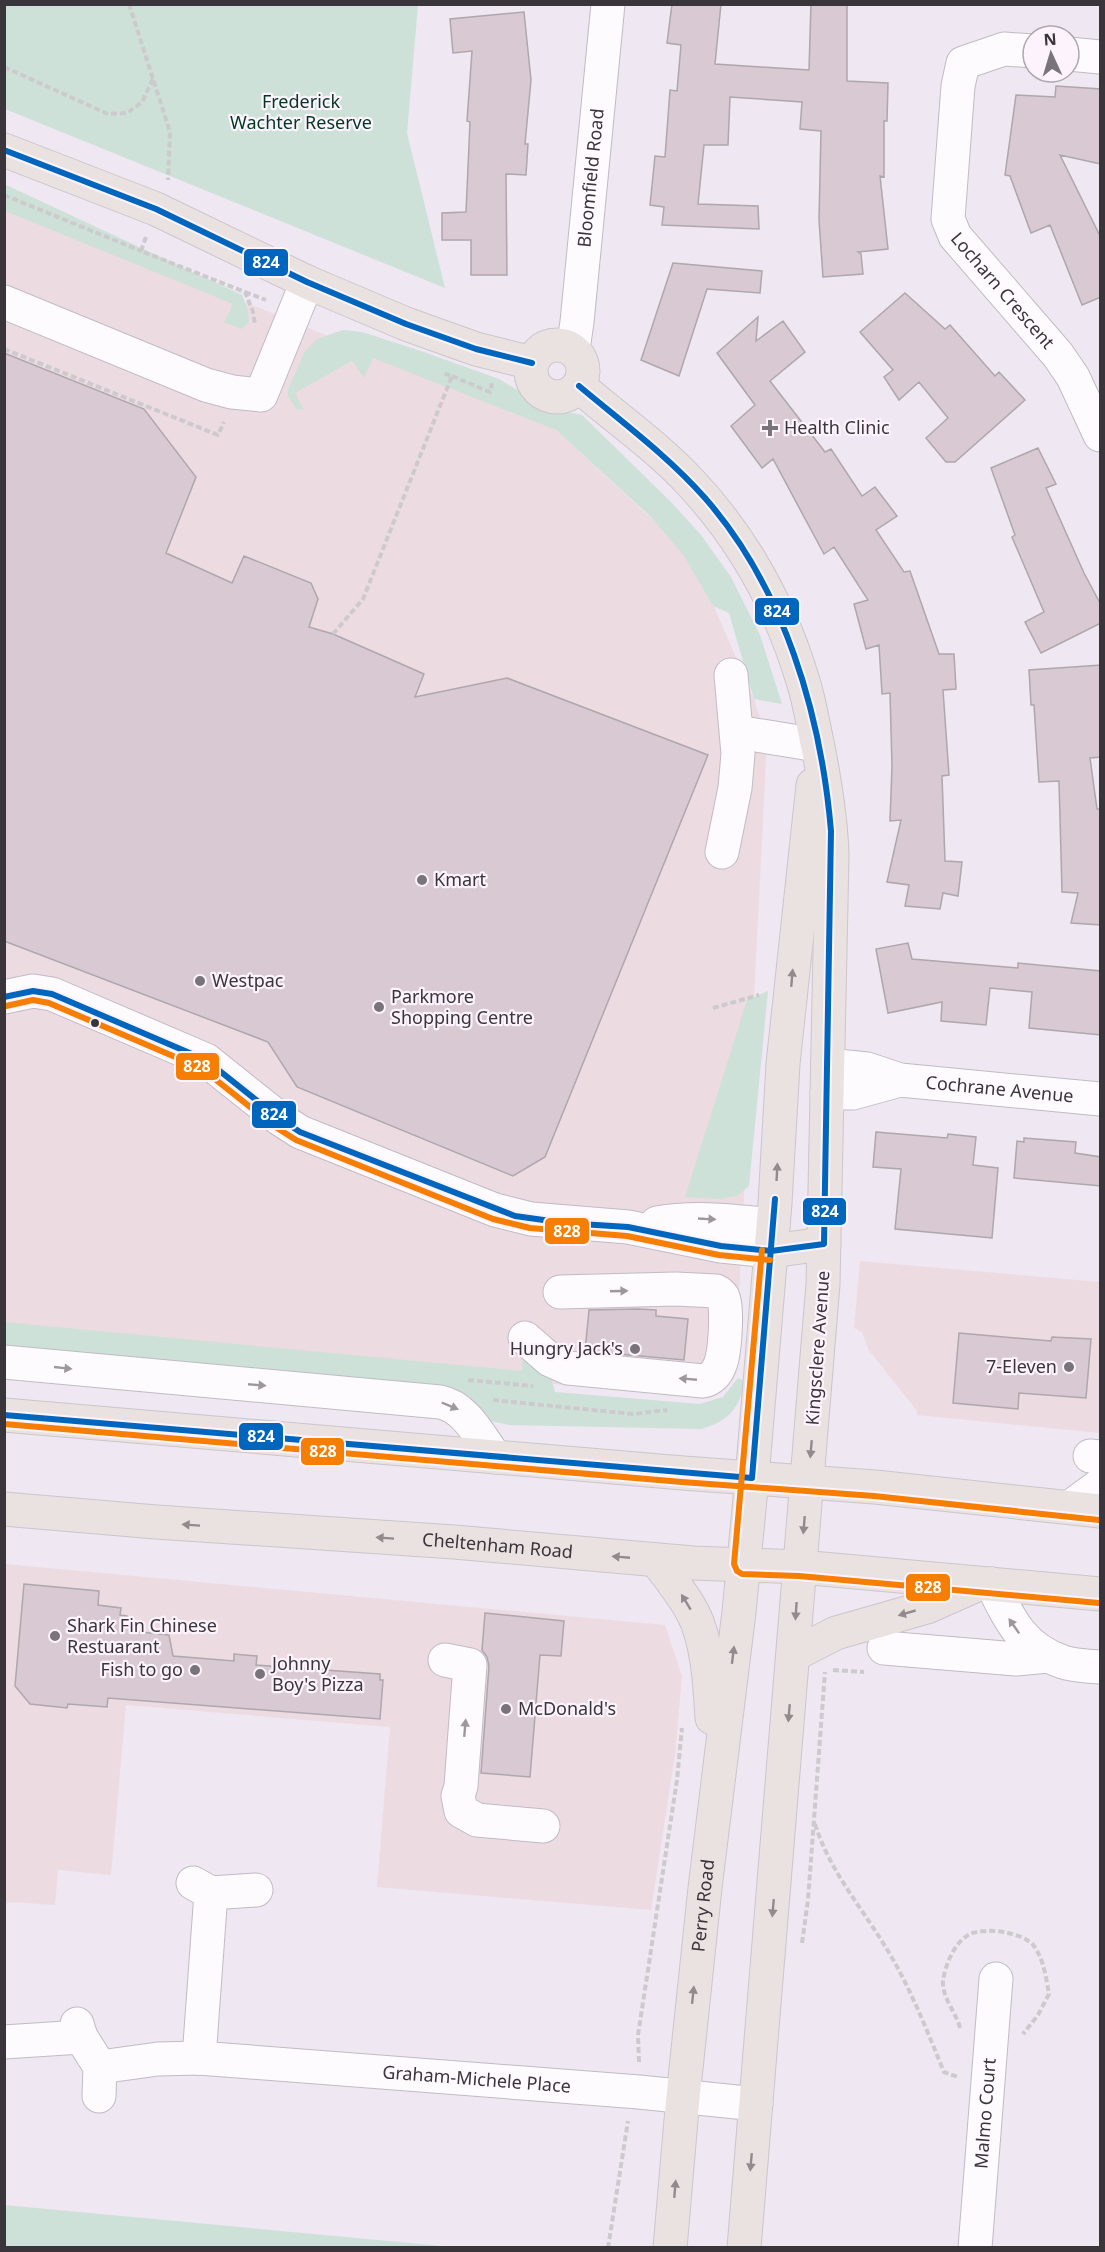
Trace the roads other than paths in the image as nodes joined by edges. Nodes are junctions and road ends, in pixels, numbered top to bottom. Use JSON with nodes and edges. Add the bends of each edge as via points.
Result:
{"nodes":[{"id":1,"x":608,"y":4,"type":"edge"},
{"id":2,"x":1021,"y":50,"type":"edge"},
{"id":3,"x":1081,"y":55,"type":"edge"},
{"id":4,"x":1101,"y":57,"type":"edge"},
{"id":5,"x":4,"y":150,"type":"edge"},
{"id":6,"x":307,"y":282,"type":"junction"},
{"id":7,"x":4,"y":302,"type":"edge"},
{"id":8,"x":573,"y":349,"type":"junction"},
{"id":9,"x":532,"y":363,"type":"junction"},
{"id":10,"x":579,"y":386,"type":"junction"},
{"id":11,"x":1101,"y":435,"type":"edge"},
{"id":12,"x":731,"y":675,"type":"dead end"},
{"id":13,"x":737,"y":732,"type":"junction"},
{"id":14,"x":817,"y":745,"type":"junction"},
{"id":15,"x":722,"y":852,"type":"dead end"},
{"id":16,"x":4,"y":997,"type":"edge"},
{"id":17,"x":783,"y":1064,"type":"junction"},
{"id":18,"x":827,"y":1079,"type":"junction"},
{"id":19,"x":1101,"y":1099,"type":"edge"},
{"id":20,"x":772,"y":1238,"type":"junction"},
{"id":21,"x":824,"y":1244,"type":"junction"},
{"id":22,"x":560,"y":1292,"type":"dead end"},
{"id":23,"x":525,"y":1338,"type":"dead end"},
{"id":24,"x":4,"y":1362,"type":"edge"},
{"id":25,"x":4,"y":1415,"type":"edge"},
{"id":26,"x":495,"y":1456,"type":"junction"},
{"id":27,"x":1097,"y":1466,"type":"edge"},
{"id":28,"x":752,"y":1478,"type":"junction"},
{"id":29,"x":808,"y":1484,"type":"junction"},
{"id":30,"x":4,"y":1509,"type":"edge"},
{"id":31,"x":1085,"y":1509,"type":"edge"},
{"id":32,"x":656,"y":1560,"type":"junction"},
{"id":33,"x":743,"y":1565,"type":"junction"},
{"id":34,"x":800,"y":1567,"type":"junction"},
{"id":35,"x":986,"y":1584,"type":"junction"},
{"id":36,"x":1101,"y":1594,"type":"edge"},
{"id":37,"x":884,"y":1648,"type":"dead end"},
{"id":38,"x":793,"y":1655,"type":"junction"},
{"id":39,"x":1048,"y":1656,"type":"junction"},
{"id":40,"x":445,"y":1660,"type":"dead end"},
{"id":41,"x":1101,"y":1667,"type":"edge"},
{"id":42,"x":718,"y":1782,"type":"junction"},
{"id":43,"x":544,"y":1818,"type":"dead end"},
{"id":44,"x":256,"y":1890,"type":"dead end"},
{"id":45,"x":996,"y":1979,"type":"dead end"},
{"id":46,"x":4,"y":2042,"type":"edge"},
{"id":47,"x":199,"y":2058,"type":"junction"},
{"id":48,"x":682,"y":2097,"type":"junction"},
{"id":49,"x":756,"y":2104,"type":"junction"},
{"id":50,"x":670,"y":2247,"type":"edge"},
{"id":51,"x":744,"y":2247,"type":"edge"},
{"id":52,"x":975,"y":2247,"type":"edge"}],
"edges":[{"from":1,"to":8,"type":"street","name":"Bloomfield Road"},
{"from":2,"to":11,"type":"street","name":"Locharn Crescent","via":[[1004,49],[963,63],[948,219],[955,236],[1058,355]]},
{"from":3,"to":4,"type":"street"},
{"from":5,"to":6,"type":"main road","via":[[156,210]]},
{"from":6,"to":7,"type":"street","via":[[261,395],[206,385]]},
{"from":6,"to":9,"type":"main road","via":[[406,324],[476,349]]},
{"from":8,"to":9,"type":"main road","via":[[560,344],[546,346]]},
{"from":8,"to":10,"type":"main road","via":[[583,366]]},
{"from":9,"to":10,"type":"main road","via":[[531,376],[542,393],[562,397]]},
{"from":10,"to":14,"type":"main road","name":"Kingsclere Avenue","via":[[692,483],[745,551],[787,634],[803,681]]},
{"from":12,"to":13,"type":"street"},
{"from":13,"to":14,"type":"street"},
{"from":13,"to":15,"type":"street","via":[[735,788]]},
{"from":17,"to":14,"type":"main road","name":"Kingsclere Avenue","one_way":true},
{"from":14,"to":18,"type":"main road","name":"Kingsclere Avenue","via":[[829,804],[832,855]]},
{"from":16,"to":20,"type":"street","via":[[33,991],[52,994],[194,1054],[300,1132],[495,1210],[531,1219],[628,1227],[722,1246]]},
{"from":17,"to":18,"type":"main road"},
{"from":20,"to":17,"type":"main road","name":"Kingsclere Avenue","one_way":true},
{"from":18,"to":19,"type":"street","name":"Cochrane Avenue","via":[[854,1092],[900,1080]]},
{"from":18,"to":21,"type":"main road","name":"Kingsclere Avenue"},
{"from":20,"to":21,"type":"main road"},
{"from":20,"to":28,"type":"main road","name":"Kingsclere Avenue"},
{"from":21,"to":29,"type":"main road","name":"Kingsclere Avenue","one_way":true},
{"from":22,"to":23,"type":"street","one_way":true,"via":[[716,1291],[723,1297],[725,1307],[720,1365],[704,1381],[581,1370],[558,1365]]},
{"from":24,"to":26,"type":"street","one_way":true,"via":[[432,1401],[456,1407]]},
{"from":25,"to":26,"type":"main road"},
{"from":26,"to":28,"type":"main road"},
{"from":27,"to":31,"type":"street"},
{"from":28,"to":29,"type":"main road"},
{"from":28,"to":33,"type":"main road","name":"Kingsclere Avenue"},
{"from":29,"to":31,"type":"main road","via":[[875,1487]]},
{"from":29,"to":34,"type":"main road","name":"Kingsclere Avenue","one_way":true},
{"from":32,"to":30,"type":"main road","name":"Cheltenham Road","one_way":true},
{"from":32,"to":33,"type":"main road","name":"Cheltenham Road"},
{"from":42,"to":32,"type":"main road","one_way":true,"via":[[703,1647],[694,1616]]},
{"from":33,"to":34,"type":"main road","name":"Cheltenham Road"},
{"from":42,"to":33,"type":"main road","name":"Perry Road","one_way":true},
{"from":34,"to":35,"type":"main road","name":"Cheltenham Road"},
{"from":34,"to":38,"type":"main road","one_way":true},
{"from":35,"to":36,"type":"main road","name":"Cheltenham Road"},
{"from":35,"to":38,"type":"main road","one_way":true,"via":[[927,1607],[836,1634]]},
{"from":39,"to":35,"type":"street","one_way":true,"via":[[1024,1639]]},
{"from":37,"to":39,"type":"street","via":[[1016,1659]]},
{"from":38,"to":49,"type":"main road","one_way":true},
{"from":39,"to":41,"type":"street","via":[[1064,1663]]},
{"from":43,"to":40,"type":"street","one_way":true,"via":[[481,1803],[466,1795],[461,1786],[470,1665]]},
{"from":48,"to":42,"type":"main road","name":"Perry Road","one_way":true},
{"from":44,"to":47,"type":"street","via":[[201,1887]]},
{"from":45,"to":52,"type":"street","name":"Malmo Court"},
{"from":46,"to":47,"type":"street","name":"Graham-Michele Place","via":[[79,2030],[100,2082],[158,2059]]},
{"from":47,"to":48,"type":"street","name":"Graham-Michele Place"},
{"from":48,"to":49,"type":"street","name":"Graham-Michele Place"},
{"from":50,"to":48,"type":"main road","name":"Perry Road","one_way":true},
{"from":49,"to":51,"type":"main road","one_way":true}]}
